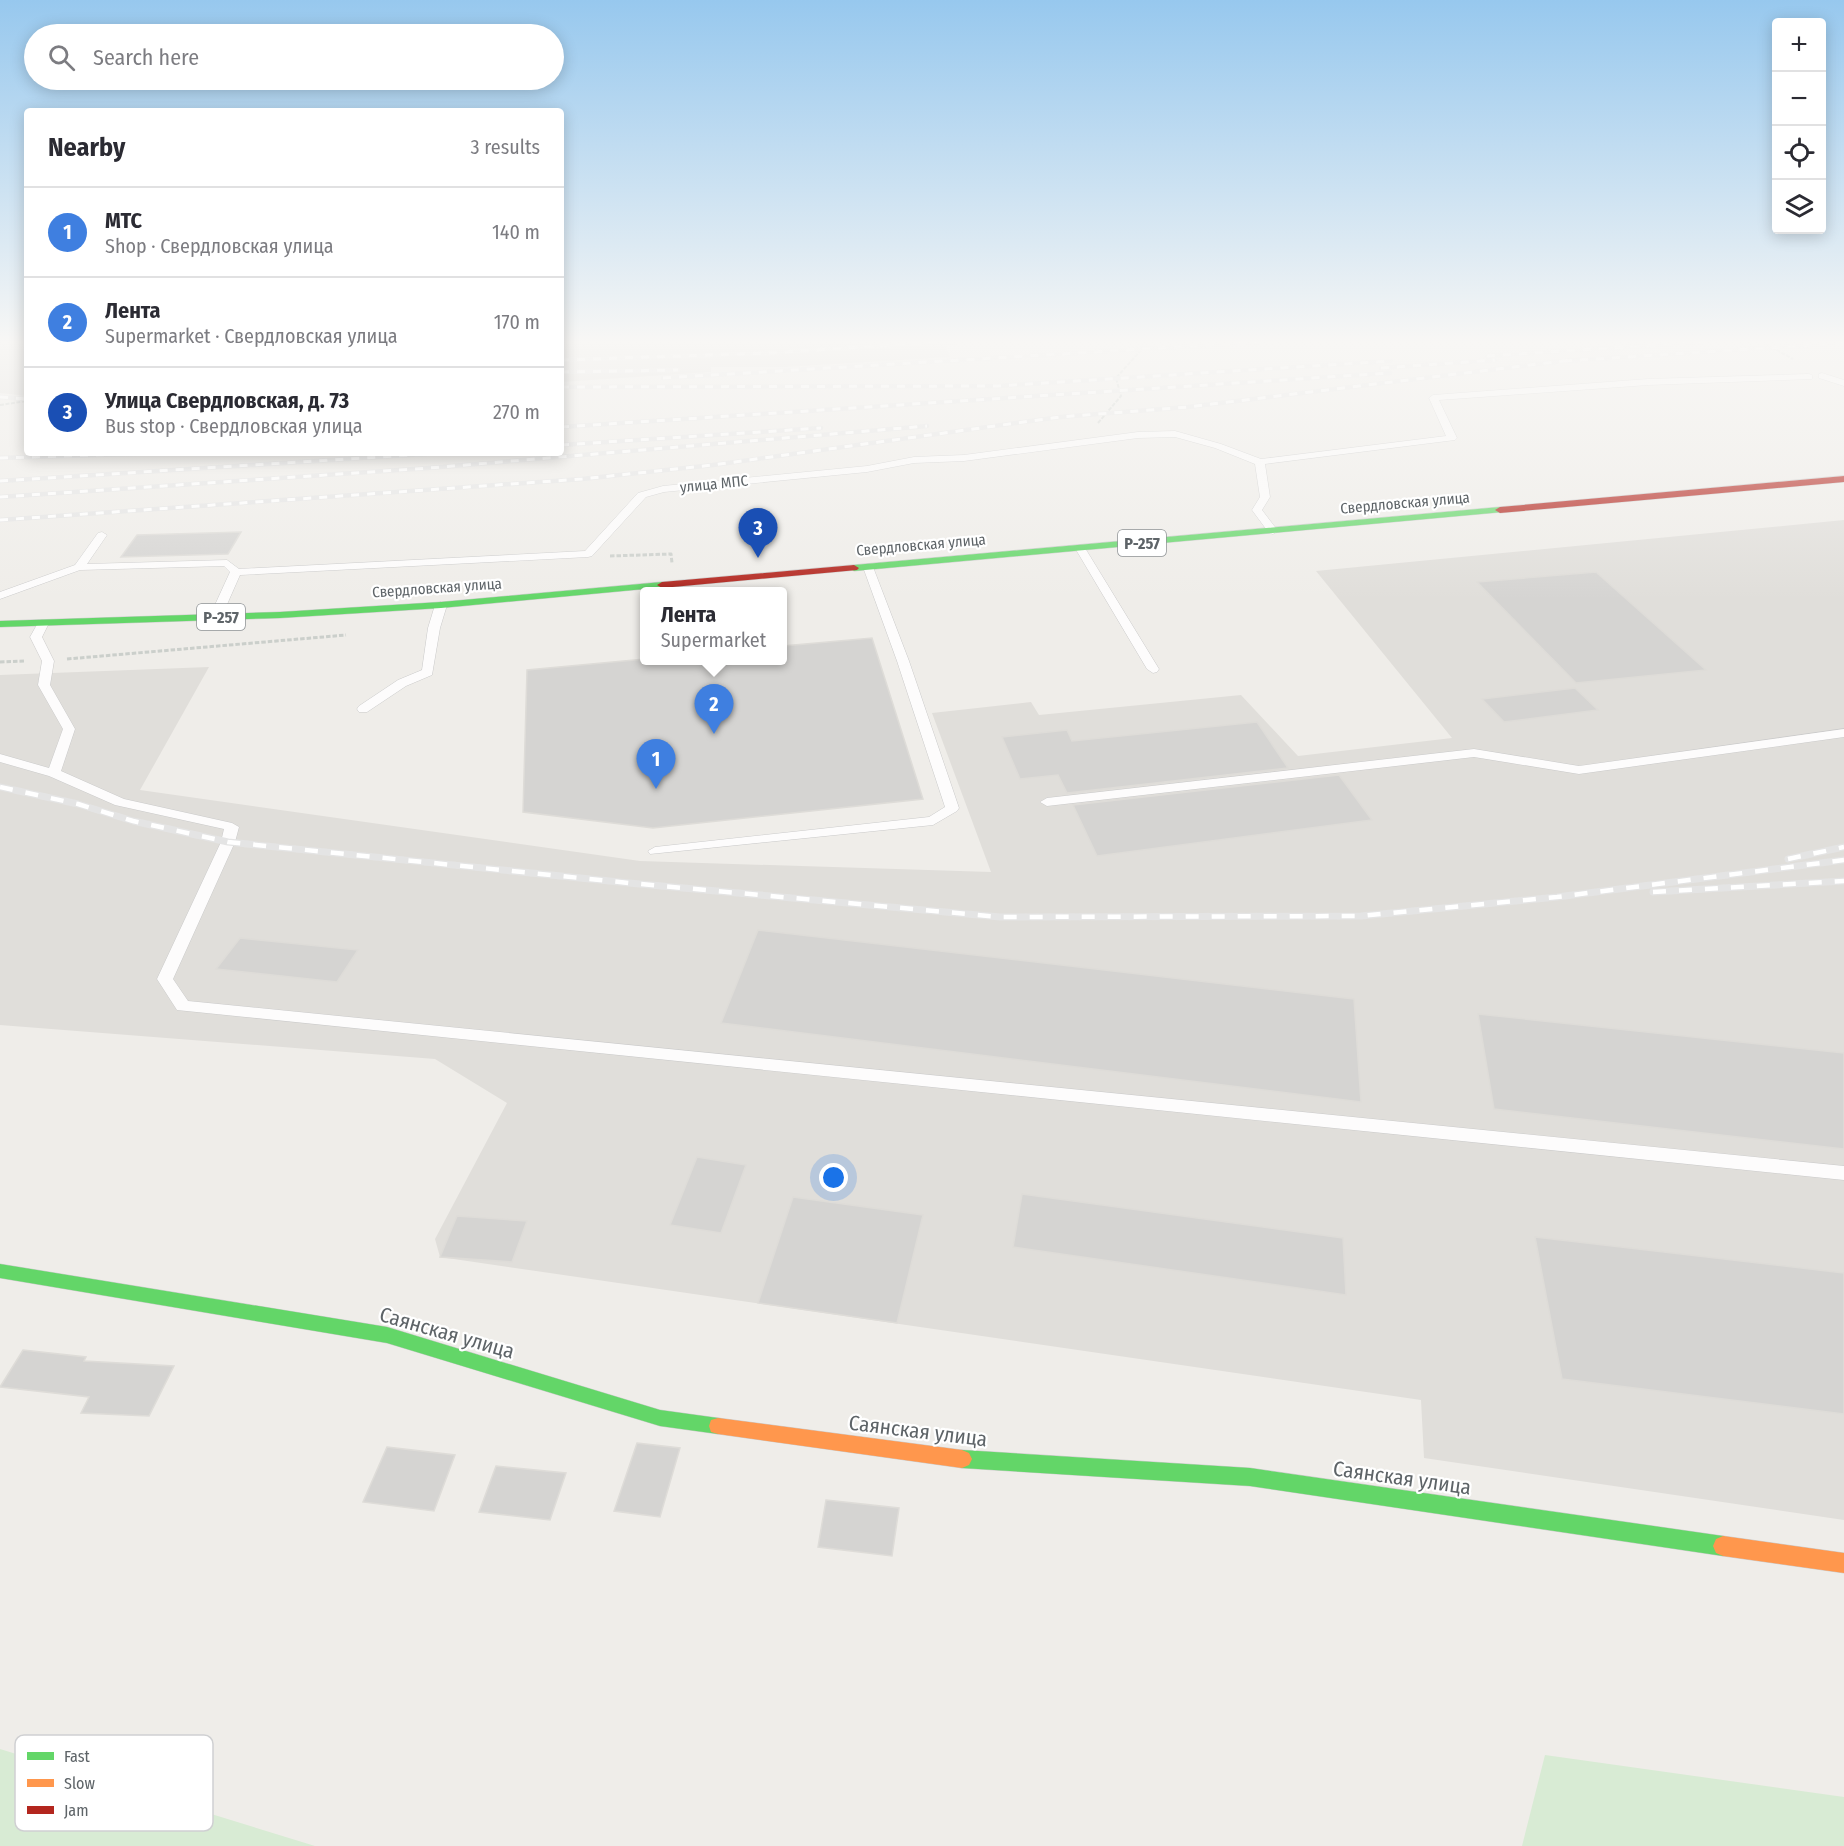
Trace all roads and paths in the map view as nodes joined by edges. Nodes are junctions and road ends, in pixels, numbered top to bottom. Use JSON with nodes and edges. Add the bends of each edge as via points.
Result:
{"nodes":[{"id":1,"x":1447,"y":428,"type":"edge"},
{"id":2,"x":1260,"y":462,"type":"junction"},
{"id":3,"x":1844,"y":479,"type":"edge"},
{"id":4,"x":1273,"y":531,"type":"junction"},
{"id":5,"x":102,"y":535,"type":"dead end"},
{"id":6,"x":1080,"y":548,"type":"junction"},
{"id":7,"x":588,"y":554,"type":"junction"},
{"id":8,"x":681,"y":563,"type":"dead end"},
{"id":9,"x":79,"y":567,"type":"junction"},
{"id":10,"x":868,"y":567,"type":"junction"},
{"id":11,"x":236,"y":572,"type":"junction"},
{"id":12,"x":649,"y":587,"type":"edge"},
{"id":13,"x":640,"y":588,"type":"edge"},
{"id":14,"x":0,"y":596,"type":"edge"},
{"id":15,"x":441,"y":606,"type":"junction"},
{"id":16,"x":215,"y":618,"type":"junction"},
{"id":17,"x":43,"y":623,"type":"junction"},
{"id":18,"x":0,"y":624,"type":"edge"},
{"id":19,"x":1153,"y":669,"type":"dead end"},
{"id":20,"x":363,"y":708,"type":"dead end"},
{"id":21,"x":1844,"y":733,"type":"edge"},
{"id":22,"x":0,"y":758,"type":"edge"},
{"id":23,"x":54,"y":773,"type":"junction"},
{"id":24,"x":1047,"y":802,"type":"dead end"},
{"id":25,"x":655,"y":851,"type":"dead end"},
{"id":26,"x":1844,"y":1173,"type":"edge"},
{"id":27,"x":0,"y":1271,"type":"edge"},
{"id":28,"x":1844,"y":1563,"type":"edge"}],
"edges":[{"from":1,"to":2,"type":"lane","name":"улица МПС","via":[[1452,438]]},
{"from":2,"to":4,"type":"lane","via":[[1265,497],[1257,510]]},
{"from":2,"to":7,"type":"lane","name":"улица МПС","via":[[1175,434],[1138,435],[964,458],[914,460],[867,469],[663,489],[642,495]]},
{"from":3,"to":4,"type":"main road","name":"Свердловская улица","number":"Р-257"},
{"from":4,"to":6,"type":"main road","name":"Свердловская улица","number":"Р-257"},
{"from":5,"to":9,"type":"lane"},
{"from":6,"to":10,"type":"main road","name":"Свердловская улица","number":"Р-257"},
{"from":6,"to":19,"type":"lane"},
{"from":7,"to":8,"type":"path","via":[[671,554],[672,563]]},
{"from":7,"to":11,"type":"lane"},
{"from":9,"to":11,"type":"lane","via":[[227,562]]},
{"from":9,"to":14,"type":"lane"},
{"from":10,"to":12,"type":"main road","name":"Свердловская улица","number":"Р-257"},
{"from":10,"to":25,"type":"lane","via":[[952,808],[933,821]]},
{"from":11,"to":16,"type":"lane"},
{"from":13,"to":15,"type":"main road","name":"Свердловская улица","number":"Р-257"},
{"from":15,"to":16,"type":"main road","name":"Свердловская улица","number":"Р-257"},
{"from":15,"to":20,"type":"lane","via":[[428,672]]},
{"from":16,"to":17,"type":"main road","name":"Свердловская улица","number":"Р-257"},
{"from":17,"to":18,"type":"main road","name":"Свердловская улица","number":"Р-257"},
{"from":17,"to":23,"type":"lane","via":[[36,637],[48,661],[44,685],[69,729]]},
{"from":21,"to":24,"type":"lane","via":[[1579,770],[1474,753]]},
{"from":22,"to":23,"type":"lane"},
{"from":23,"to":26,"type":"lane","via":[[120,802],[232,827],[165,979],[183,1006]]},
{"from":27,"to":28,"type":"main road","name":"Саянская улица","via":[[387,1335],[660,1418],[973,1460],[1250,1477]]}]}
